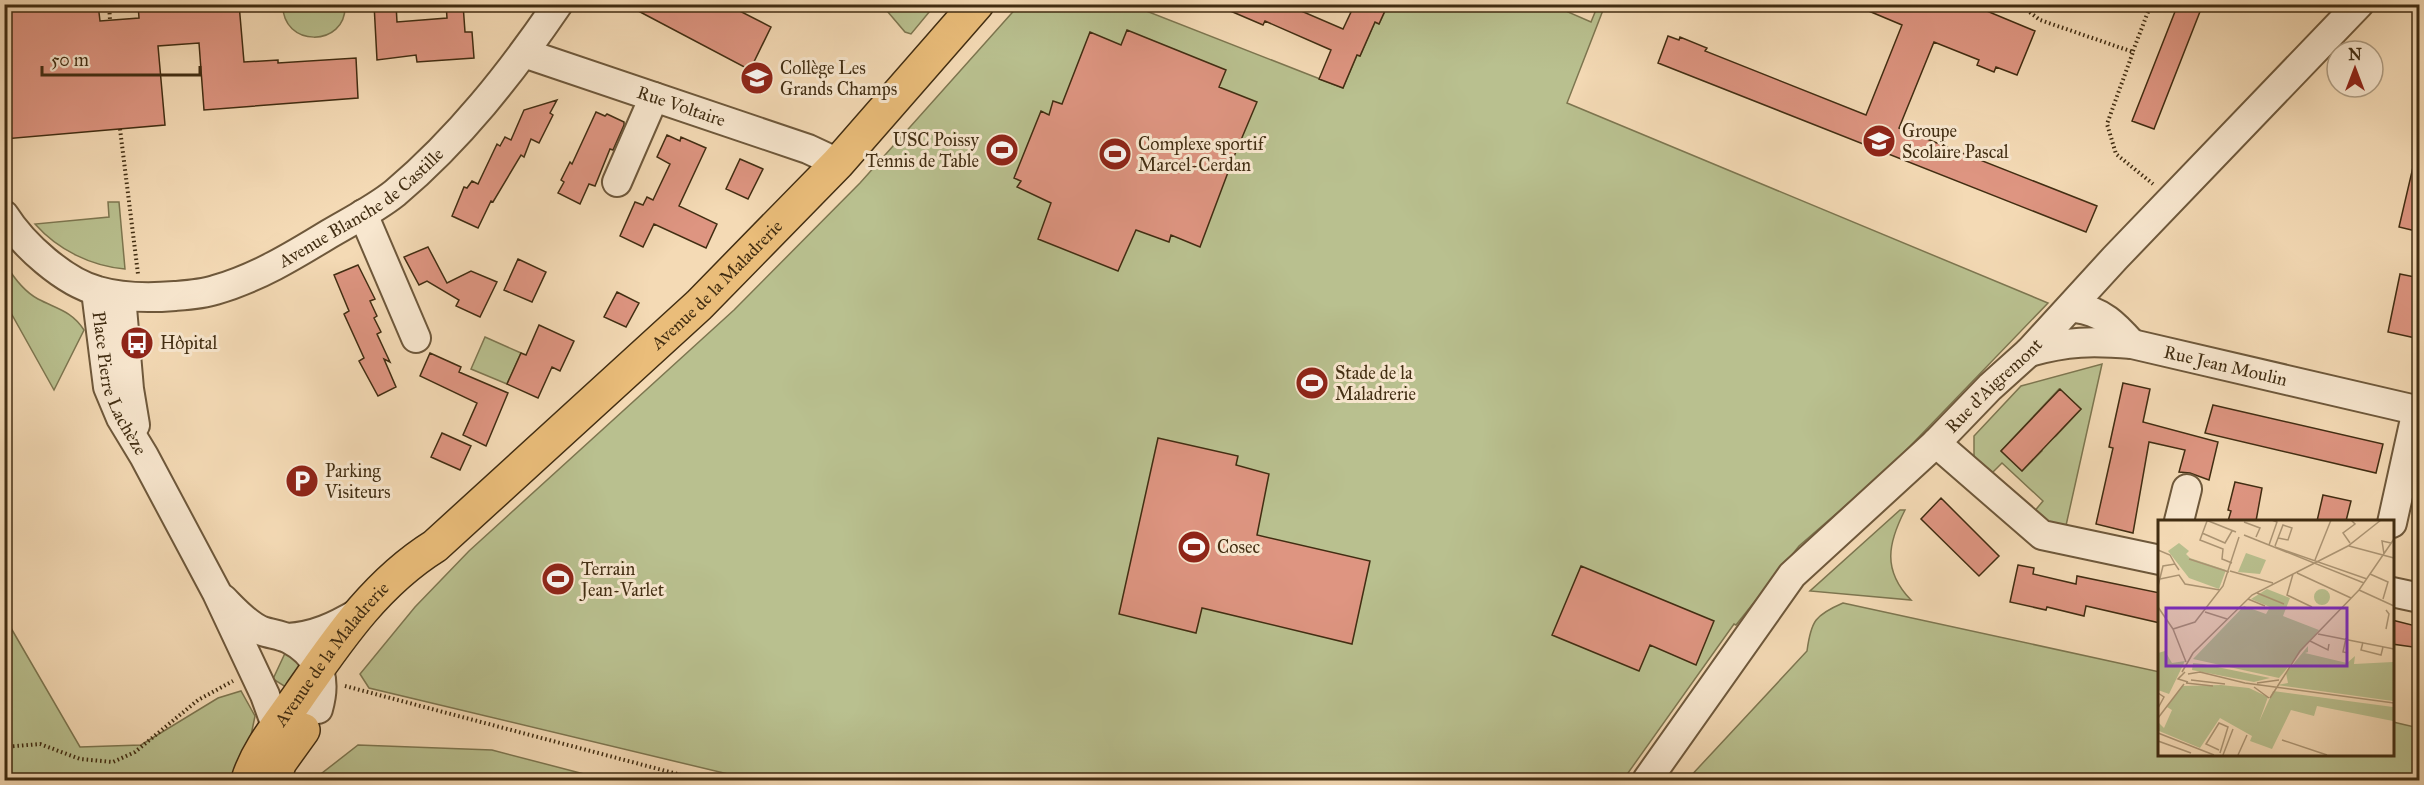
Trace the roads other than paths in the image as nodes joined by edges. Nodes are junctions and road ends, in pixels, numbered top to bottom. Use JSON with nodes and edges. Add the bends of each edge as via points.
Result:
{"nodes":[{"id":1,"x":558,"y":4,"type":"edge"},
{"id":2,"x":977,"y":4,"type":"edge"},
{"id":3,"x":2359,"y":4,"type":"edge"},
{"id":4,"x":524,"y":54,"type":"junction"},
{"id":5,"x":654,"y":97,"type":"junction"},
{"id":6,"x":838,"y":163,"type":"junction"},
{"id":7,"x":617,"y":182,"type":"dead end"},
{"id":8,"x":363,"y":214,"type":"junction"},
{"id":9,"x":7,"y":228,"type":"edge"},
{"id":10,"x":119,"y":287,"type":"junction"},
{"id":11,"x":2084,"y":308,"type":"junction"},
{"id":12,"x":416,"y":338,"type":"dead end"},
{"id":13,"x":2088,"y":341,"type":"junction"},
{"id":14,"x":2132,"y":344,"type":"junction"},
{"id":15,"x":2029,"y":352,"type":"junction"},
{"id":16,"x":2418,"y":411,"type":"edge"},
{"id":17,"x":1936,"y":443,"type":"junction"},
{"id":18,"x":2187,"y":489,"type":"dead end"},
{"id":19,"x":2179,"y":520,"type":"edge"},
{"id":20,"x":2393,"y":520,"type":"edge"},
{"id":21,"x":435,"y":546,"type":"junction"},
{"id":22,"x":2158,"y":560,"type":"edge"},
{"id":23,"x":2394,"y":592,"type":"edge"},
{"id":24,"x":217,"y":593,"type":"junction"},
{"id":25,"x":2420,"y":598,"type":"edge"},
{"id":26,"x":358,"y":613,"type":"junction"},
{"id":27,"x":288,"y":638,"type":"junction"},
{"id":28,"x":324,"y":686,"type":"junction"},
{"id":29,"x":275,"y":729,"type":"junction"},
{"id":30,"x":248,"y":780,"type":"edge"},
{"id":31,"x":273,"y":780,"type":"edge"},
{"id":32,"x":1647,"y":780,"type":"edge"}],
"edges":[{"from":1,"to":4,"type":"street","name":"Avenue Blanche de Castille"},
{"from":2,"to":6,"type":"main road","name":"Avenue de la Maladrerie"},
{"from":3,"to":11,"type":"street","name":"Rue d'Aigremont","via":[[2105,269]]},
{"from":4,"to":5,"type":"street","name":"Rue Voltaire"},
{"from":4,"to":8,"type":"street","name":"Avenue Blanche de Castille","via":[[453,138],[393,194]]},
{"from":5,"to":6,"type":"street","name":"Rue Voltaire","via":[[808,149]]},
{"from":5,"to":7,"type":"street"},
{"from":6,"to":21,"type":"main road","name":"Avenue de la Maladrerie","via":[[699,305]]},
{"from":8,"to":10,"type":"street","name":"Avenue Blanche de Castille","via":[[280,264],[214,291],[165,297]]},
{"from":8,"to":12,"type":"street"},
{"from":9,"to":10,"type":"street","via":[[60,272]]},
{"from":10,"to":24,"type":"street","name":"Place Pierre Lachèze","via":[[108,387],[121,418]]},
{"from":11,"to":13,"type":"street"},
{"from":11,"to":14,"type":"street"},
{"from":11,"to":15,"type":"street","name":"Rue d'Aigremont"},
{"from":13,"to":14,"type":"street","name":"Rue Jean Moulin"},
{"from":13,"to":15,"type":"street","name":"Rue Jean Moulin"},
{"from":14,"to":16,"type":"street","name":"Rue Jean Moulin"},
{"from":15,"to":17,"type":"street","name":"Rue d'Aigremont"},
{"from":16,"to":20,"type":"street"},
{"from":17,"to":22,"type":"street","via":[[2042,535]]},
{"from":17,"to":32,"type":"street","name":"Rue d'Aigremont","via":[[1792,575]]},
{"from":18,"to":19,"type":"street"},
{"from":21,"to":26,"type":"main road","name":"Avenue de la Maladrerie","via":[[409,562]]},
{"from":21,"to":28,"type":"main road","name":"Avenue de la Maladrerie","via":[[421,569]]},
{"from":23,"to":25,"type":"street"},
{"from":24,"to":27,"type":"street","via":[[261,631]]},
{"from":24,"to":29,"type":"street","via":[[264,695]]},
{"from":26,"to":27,"type":"street","via":[[310,637]]},
{"from":26,"to":28,"type":"main road","name":"Avenue de la Maladrerie"},
{"from":27,"to":28,"type":"street","via":[[306,651]]},
{"from":28,"to":29,"type":"main road","name":"Avenue de la Maladrerie"},
{"from":28,"to":31,"type":"main road","name":"Avenue de la Maladrerie"},
{"from":29,"to":30,"type":"main road","name":"Avenue de la Maladrerie"}]}
